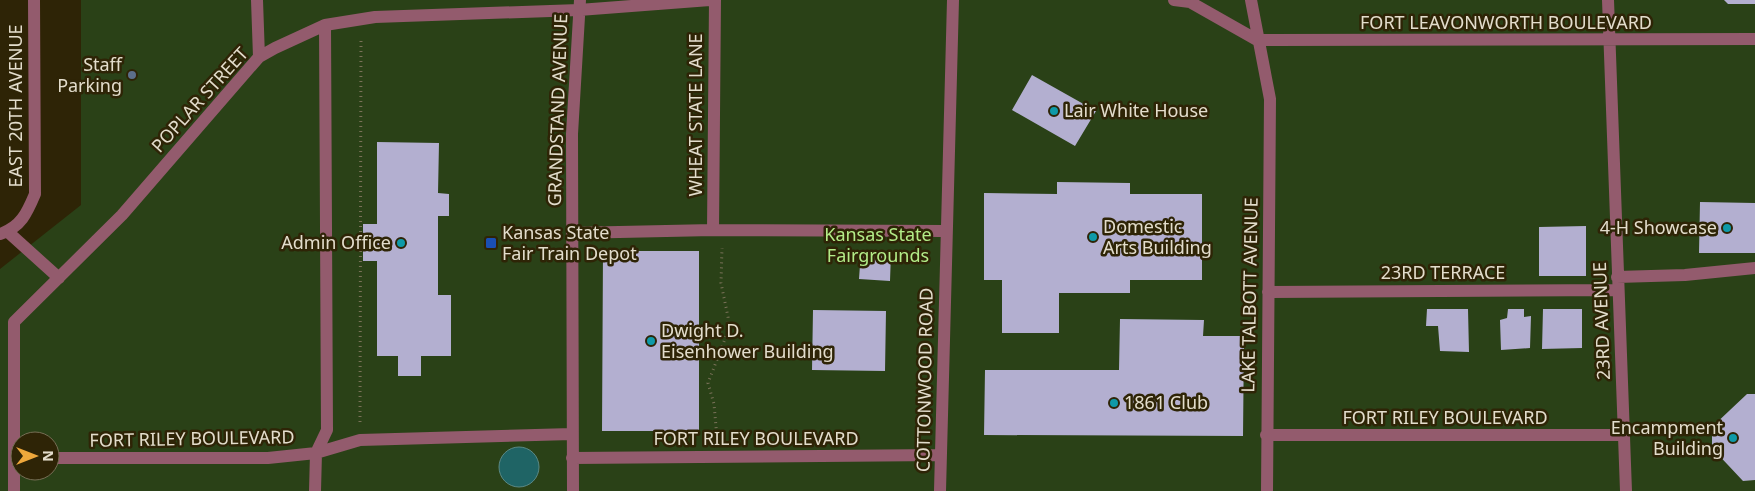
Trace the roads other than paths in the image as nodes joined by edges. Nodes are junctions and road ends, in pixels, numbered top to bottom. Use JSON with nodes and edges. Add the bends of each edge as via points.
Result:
{"nodes":[{"id":1,"x":34,"y":0,"type":"edge"},
{"id":2,"x":257,"y":0,"type":"edge"},
{"id":3,"x":710,"y":0,"type":"edge"},
{"id":4,"x":715,"y":0,"type":"edge"},
{"id":5,"x":953,"y":0,"type":"edge"},
{"id":6,"x":1174,"y":0,"type":"edge"},
{"id":7,"x":1250,"y":0,"type":"edge"},
{"id":8,"x":1608,"y":0,"type":"edge"},
{"id":9,"x":580,"y":5,"type":"edge"},
{"id":10,"x":325,"y":25,"type":"junction"},
{"id":11,"x":1755,"y":39,"type":"edge"},
{"id":12,"x":1257,"y":40,"type":"junction"},
{"id":13,"x":1610,"y":41,"type":"junction"},
{"id":14,"x":259,"y":57,"type":"junction"},
{"id":15,"x":718,"y":230,"type":"junction"},
{"id":16,"x":946,"y":231,"type":"junction"},
{"id":17,"x":4,"y":233,"type":"edge"},
{"id":18,"x":572,"y":233,"type":"junction"},
{"id":19,"x":1755,"y":268,"type":"edge"},
{"id":20,"x":59,"y":278,"type":"junction"},
{"id":21,"x":1617,"y":283,"type":"junction"},
{"id":22,"x":1268,"y":292,"type":"junction"},
{"id":23,"x":16,"y":431,"type":"edge"},
{"id":24,"x":572,"y":434,"type":"junction"},
{"id":25,"x":1266,"y":435,"type":"junction"},
{"id":26,"x":1624,"y":435,"type":"junction"},
{"id":27,"x":316,"y":453,"type":"junction"},
{"id":28,"x":940,"y":455,"type":"junction"},
{"id":29,"x":60,"y":458,"type":"edge"},
{"id":30,"x":572,"y":458,"type":"junction"},
{"id":31,"x":315,"y":491,"type":"edge"},
{"id":32,"x":573,"y":491,"type":"edge"},
{"id":33,"x":940,"y":491,"type":"edge"},
{"id":34,"x":1267,"y":491,"type":"edge"},
{"id":35,"x":1626,"y":491,"type":"edge"}],
"edges":[{"from":1,"to":17,"type":"street","name":"EAST 20TH AVENUE","via":[[35,194],[25,219]]},
{"from":2,"to":14,"type":"street"},
{"from":3,"to":9,"type":"street","name":"POPLAR STREET"},
{"from":4,"to":15,"type":"street","name":"WHEAT STATE LANE"},
{"from":5,"to":16,"type":"street","name":"COTTONWOOD ROAD"},
{"from":6,"to":12,"type":"street","via":[[1190,2]]},
{"from":7,"to":12,"type":"street","name":"LAKE TALBOTT AVENUE"},
{"from":8,"to":13,"type":"street","name":"23RD AVENUE"},
{"from":9,"to":10,"type":"street","name":"POPLAR STREET","via":[[375,17]]},
{"from":9,"to":18,"type":"street","name":"GRANDSTAND AVENUE","via":[[572,134]]},
{"from":10,"to":14,"type":"street","name":"POPLAR STREET"},
{"from":10,"to":27,"type":"street","via":[[327,430]]},
{"from":11,"to":13,"type":"street","name":"FORT LEAVONWORTH BOULEVARD"},
{"from":12,"to":13,"type":"street","name":"FORT LEAVONWORTH BOULEVARD"},
{"from":12,"to":22,"type":"street","name":"LAKE TALBOTT AVENUE","via":[[1270,99]]},
{"from":13,"to":21,"type":"street","name":"23RD AVENUE"},
{"from":14,"to":20,"type":"street","name":"POPLAR STREET","via":[[122,215]]},
{"from":15,"to":16,"type":"street"},
{"from":15,"to":18,"type":"street"},
{"from":16,"to":28,"type":"street","name":"COTTONWOOD ROAD"},
{"from":17,"to":20,"type":"street"},
{"from":18,"to":24,"type":"street","name":"GRANDSTAND AVENUE"},
{"from":19,"to":21,"type":"street","name":"23RD TERRACE"},
{"from":20,"to":23,"type":"street","name":"POPLAR STREET","via":[[14,322]]},
{"from":21,"to":22,"type":"street","name":"23RD TERRACE"},
{"from":21,"to":26,"type":"street","name":"23RD AVENUE"},
{"from":22,"to":25,"type":"street","name":"LAKE TALBOTT AVENUE"},
{"from":24,"to":27,"type":"street","name":"FORT RILEY BOULEVARD","via":[[360,440]]},
{"from":24,"to":30,"type":"street","name":"GRANDSTAND AVENUE"},
{"from":25,"to":26,"type":"street","name":"FORT RILEY BOULEVARD"},
{"from":25,"to":34,"type":"street","name":"LAKE TALBOTT AVENUE"},
{"from":26,"to":35,"type":"street","name":"23RD AVENUE"},
{"from":27,"to":29,"type":"street","name":"FORT RILEY BOULEVARD","via":[[268,458]]},
{"from":27,"to":31,"type":"street"},
{"from":28,"to":30,"type":"street","name":"FORT RILEY BOULEVARD"},
{"from":28,"to":33,"type":"street","name":"COTTONWOOD ROAD"},
{"from":30,"to":32,"type":"street","name":"GRANDSTAND AVENUE"}]}
